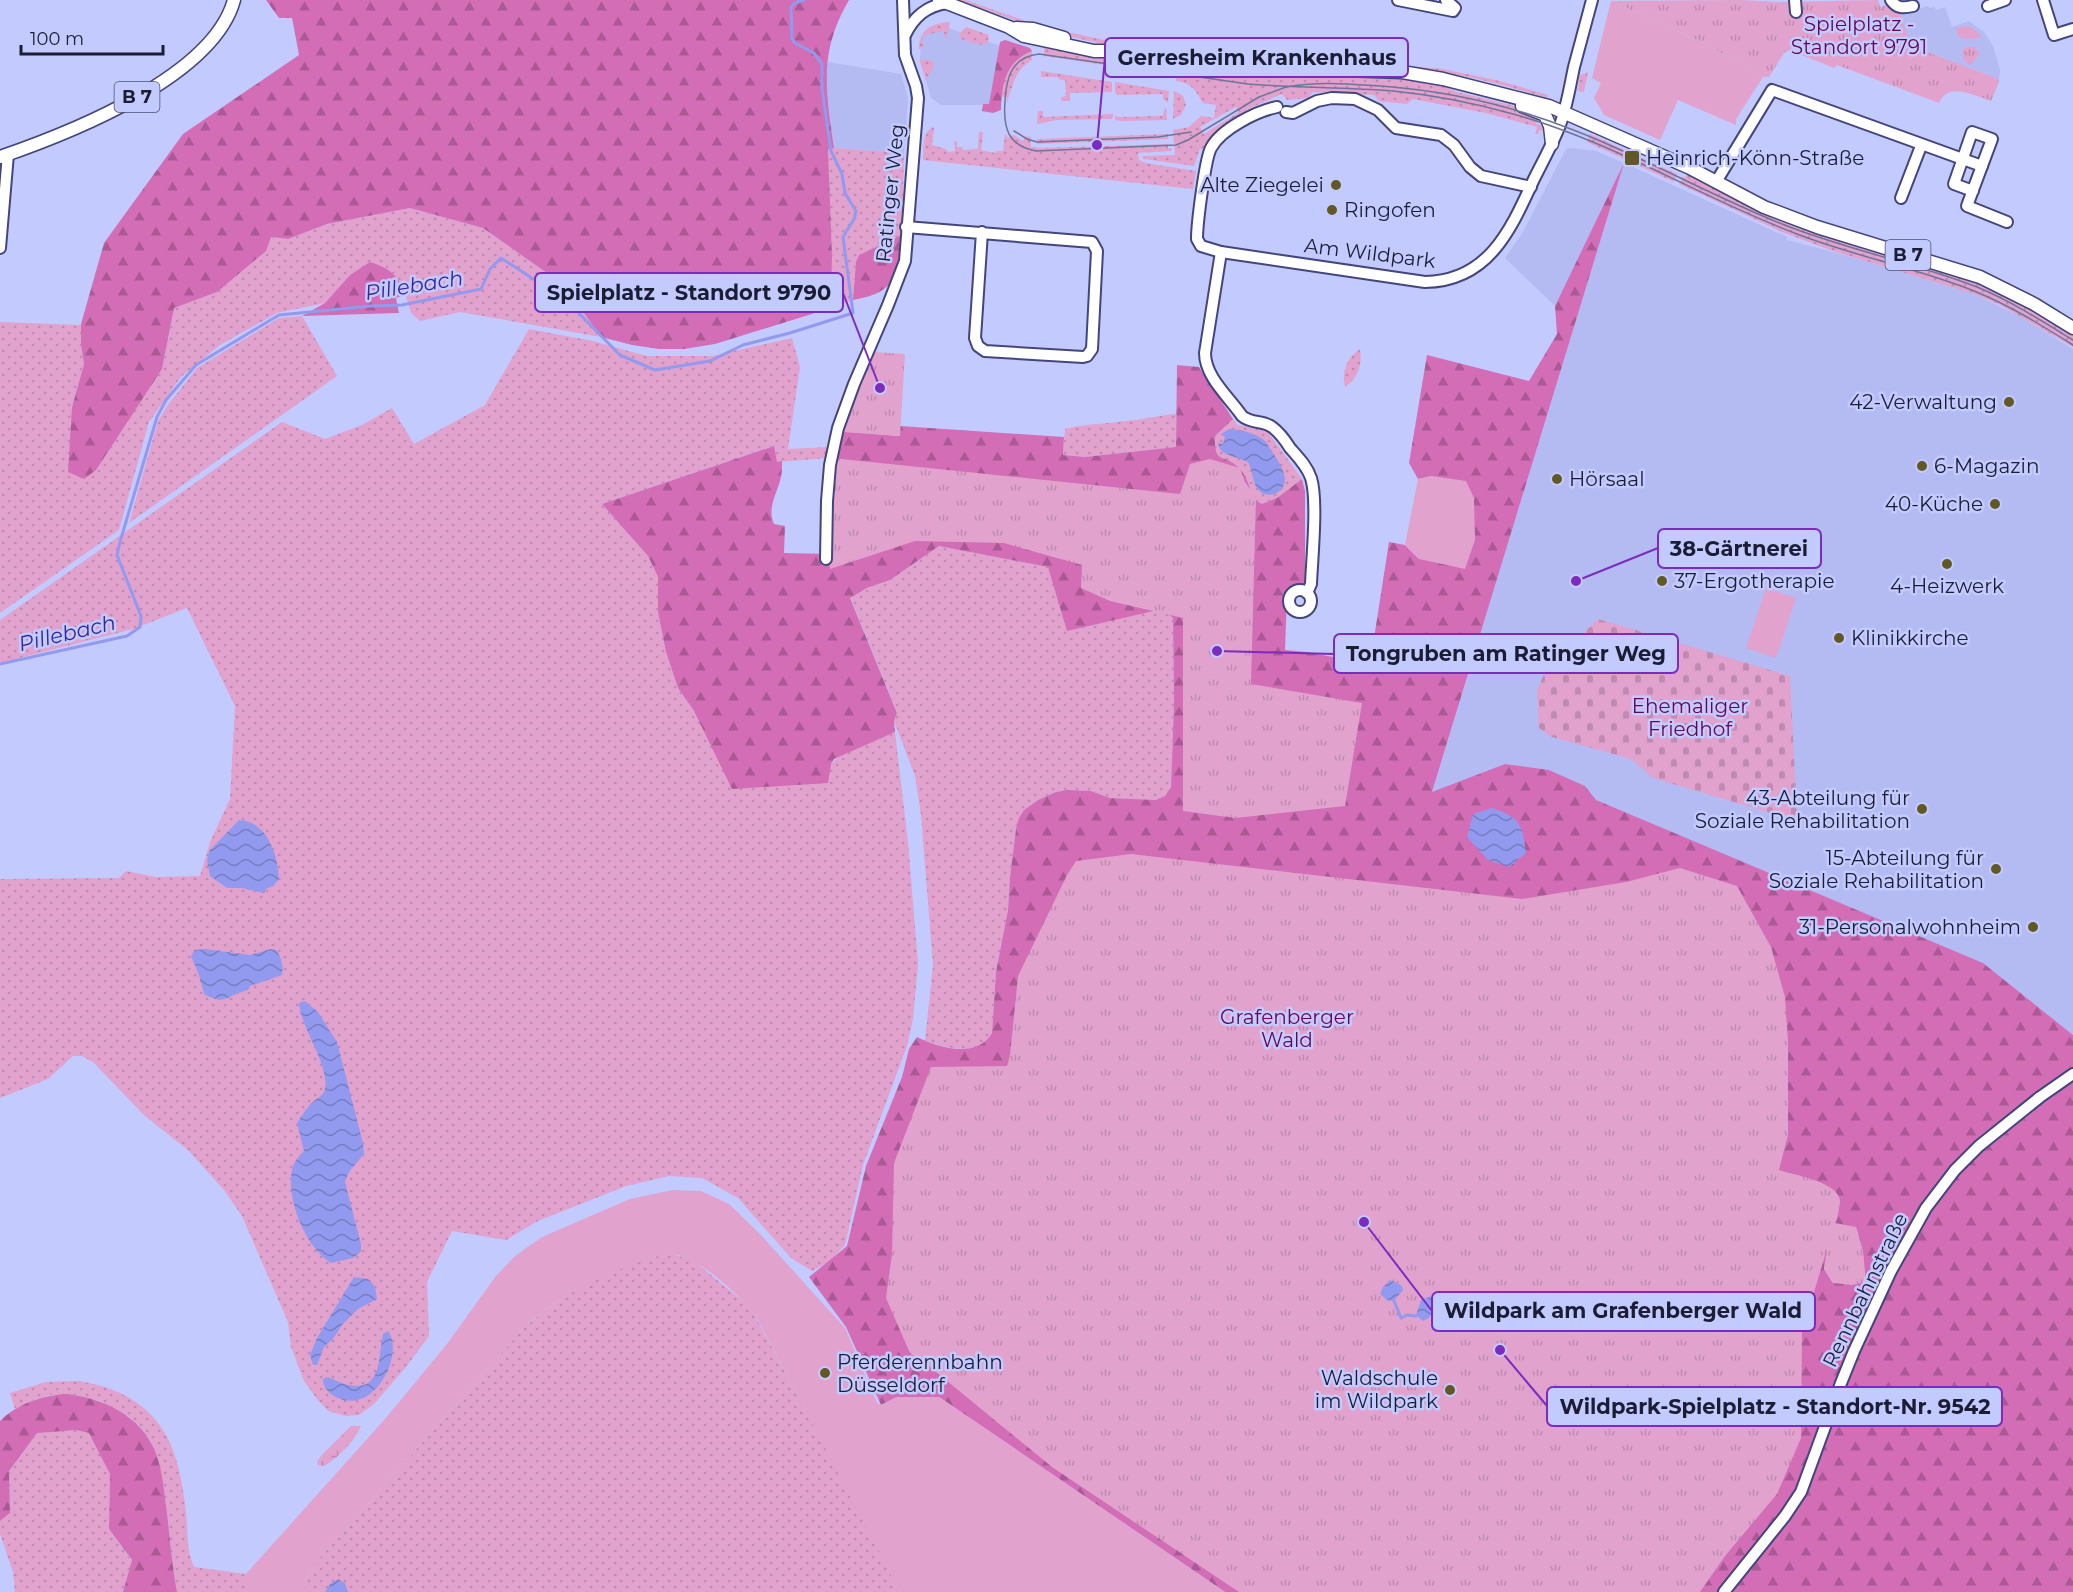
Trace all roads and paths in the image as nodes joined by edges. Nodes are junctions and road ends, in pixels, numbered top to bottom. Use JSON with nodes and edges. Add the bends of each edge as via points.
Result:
{"nodes":[{"id":1,"x":234,"y":0,"type":"edge"},
{"id":2,"x":903,"y":0,"type":"edge"},
{"id":3,"x":1401,"y":0,"type":"edge"},
{"id":4,"x":1446,"y":0,"type":"edge"},
{"id":5,"x":1592,"y":0,"type":"edge"},
{"id":6,"x":1795,"y":0,"type":"edge"},
{"id":7,"x":1892,"y":0,"type":"edge"},
{"id":8,"x":2005,"y":0,"type":"edge"},
{"id":9,"x":2043,"y":0,"type":"edge"},
{"id":10,"x":943,"y":2,"type":"edge"},
{"id":11,"x":1913,"y":6,"type":"dead end"},
{"id":12,"x":1988,"y":6,"type":"dead end"},
{"id":13,"x":1796,"y":12,"type":"dead end"},
{"id":14,"x":2073,"y":29,"type":"edge"},
{"id":15,"x":905,"y":35,"type":"junction"},
{"id":16,"x":1502,"y":94,"type":"junction"},
{"id":17,"x":1564,"y":111,"type":"junction"},
{"id":18,"x":1552,"y":144,"type":"junction"},
{"id":19,"x":1921,"y":146,"type":"junction"},
{"id":20,"x":4,"y":156,"type":"edge"},
{"id":21,"x":1962,"y":160,"type":"junction"},
{"id":22,"x":1982,"y":166,"type":"junction"},
{"id":23,"x":1716,"y":182,"type":"junction"},
{"id":24,"x":1531,"y":187,"type":"junction"},
{"id":25,"x":1973,"y":191,"type":"junction"},
{"id":26,"x":1901,"y":198,"type":"dead end"},
{"id":27,"x":2007,"y":222,"type":"dead end"},
{"id":28,"x":906,"y":227,"type":"junction"},
{"id":29,"x":982,"y":232,"type":"junction"},
{"id":30,"x":0,"y":248,"type":"edge"},
{"id":31,"x":1221,"y":252,"type":"junction"},
{"id":32,"x":2073,"y":328,"type":"edge"},
{"id":33,"x":826,"y":560,"type":"dead end"},
{"id":34,"x":1306,"y":592,"type":"dead end"},
{"id":35,"x":2073,"y":1074,"type":"edge"},
{"id":36,"x":1724,"y":1592,"type":"edge"}],
"edges":[{"from":1,"to":20,"type":"main road","number":"B 7","via":[[215,37],[170,75],[96,120]]},
{"from":2,"to":15,"type":"street","name":"Ratinger Weg"},
{"from":3,"to":4,"type":"street","via":[[1453,11],[1455,8]]},
{"from":5,"to":17,"type":"street"},
{"from":6,"to":13,"type":"street"},
{"from":7,"to":11,"type":"street","via":[[1900,8]]},
{"from":8,"to":12,"type":"street"},
{"from":9,"to":14,"type":"street","via":[[2054,35]]},
{"from":10,"to":15,"type":"street","via":[[922,12]]},
{"from":10,"to":16,"type":"main road","number":"B 7","via":[[1009,27],[1033,29],[1111,51],[1202,65],[1402,72]]},
{"from":15,"to":28,"type":"street","name":"Ratinger Weg","via":[[905,56],[918,98]]},
{"from":16,"to":17,"type":"main road","number":"B 7"},
{"from":16,"to":18,"type":"main road","number":"B 7","via":[[1510,103],[1545,116]]},
{"from":17,"to":18,"type":"street","name":"Am Wildpark"},
{"from":17,"to":23,"type":"main road","number":"B 7"},
{"from":18,"to":24,"type":"street","name":"Am Wildpark"},
{"from":19,"to":21,"type":"street"},
{"from":19,"to":23,"type":"street","via":[[1772,90]]},
{"from":19,"to":26,"type":"street"},
{"from":20,"to":30,"type":"street"},
{"from":21,"to":22,"type":"street"},
{"from":21,"to":22,"type":"street","via":[[1972,132],[1992,139]]},
{"from":21,"to":25,"type":"street","via":[[1954,184]]},
{"from":22,"to":25,"type":"street"},
{"from":23,"to":32,"type":"main road","number":"B 7","via":[[1764,207],[1810,224],[1980,277]]},
{"from":24,"to":31,"type":"street","name":"Am Wildpark","via":[[1506,236],[1492,254],[1469,271],[1441,281],[1425,282]]},
{"from":24,"to":31,"type":"street","name":"Am Wildpark","via":[[1481,176],[1441,135],[1396,128],[1378,110],[1355,99],[1317,101],[1293,113],[1281,109],[1254,114],[1211,148],[1197,239],[1201,246]]},
{"from":25,"to":27,"type":"street","via":[[1967,206]]},
{"from":28,"to":29,"type":"street"},
{"from":28,"to":33,"type":"street","name":"Ratinger Weg","via":[[905,261],[838,429],[830,465]]},
{"from":29,"to":29,"type":"street","via":[[975,338],[978,346],[985,351],[1087,356],[1092,349],[1097,251],[1094,244]]},
{"from":31,"to":34,"type":"street","via":[[1206,365],[1242,416],[1273,427],[1310,476],[1311,584]]},
{"from":35,"to":36,"type":"street","name":"Rennbahnstraße","via":[[1979,1146],[1926,1208],[1891,1271],[1840,1383],[1801,1492]]}]}
